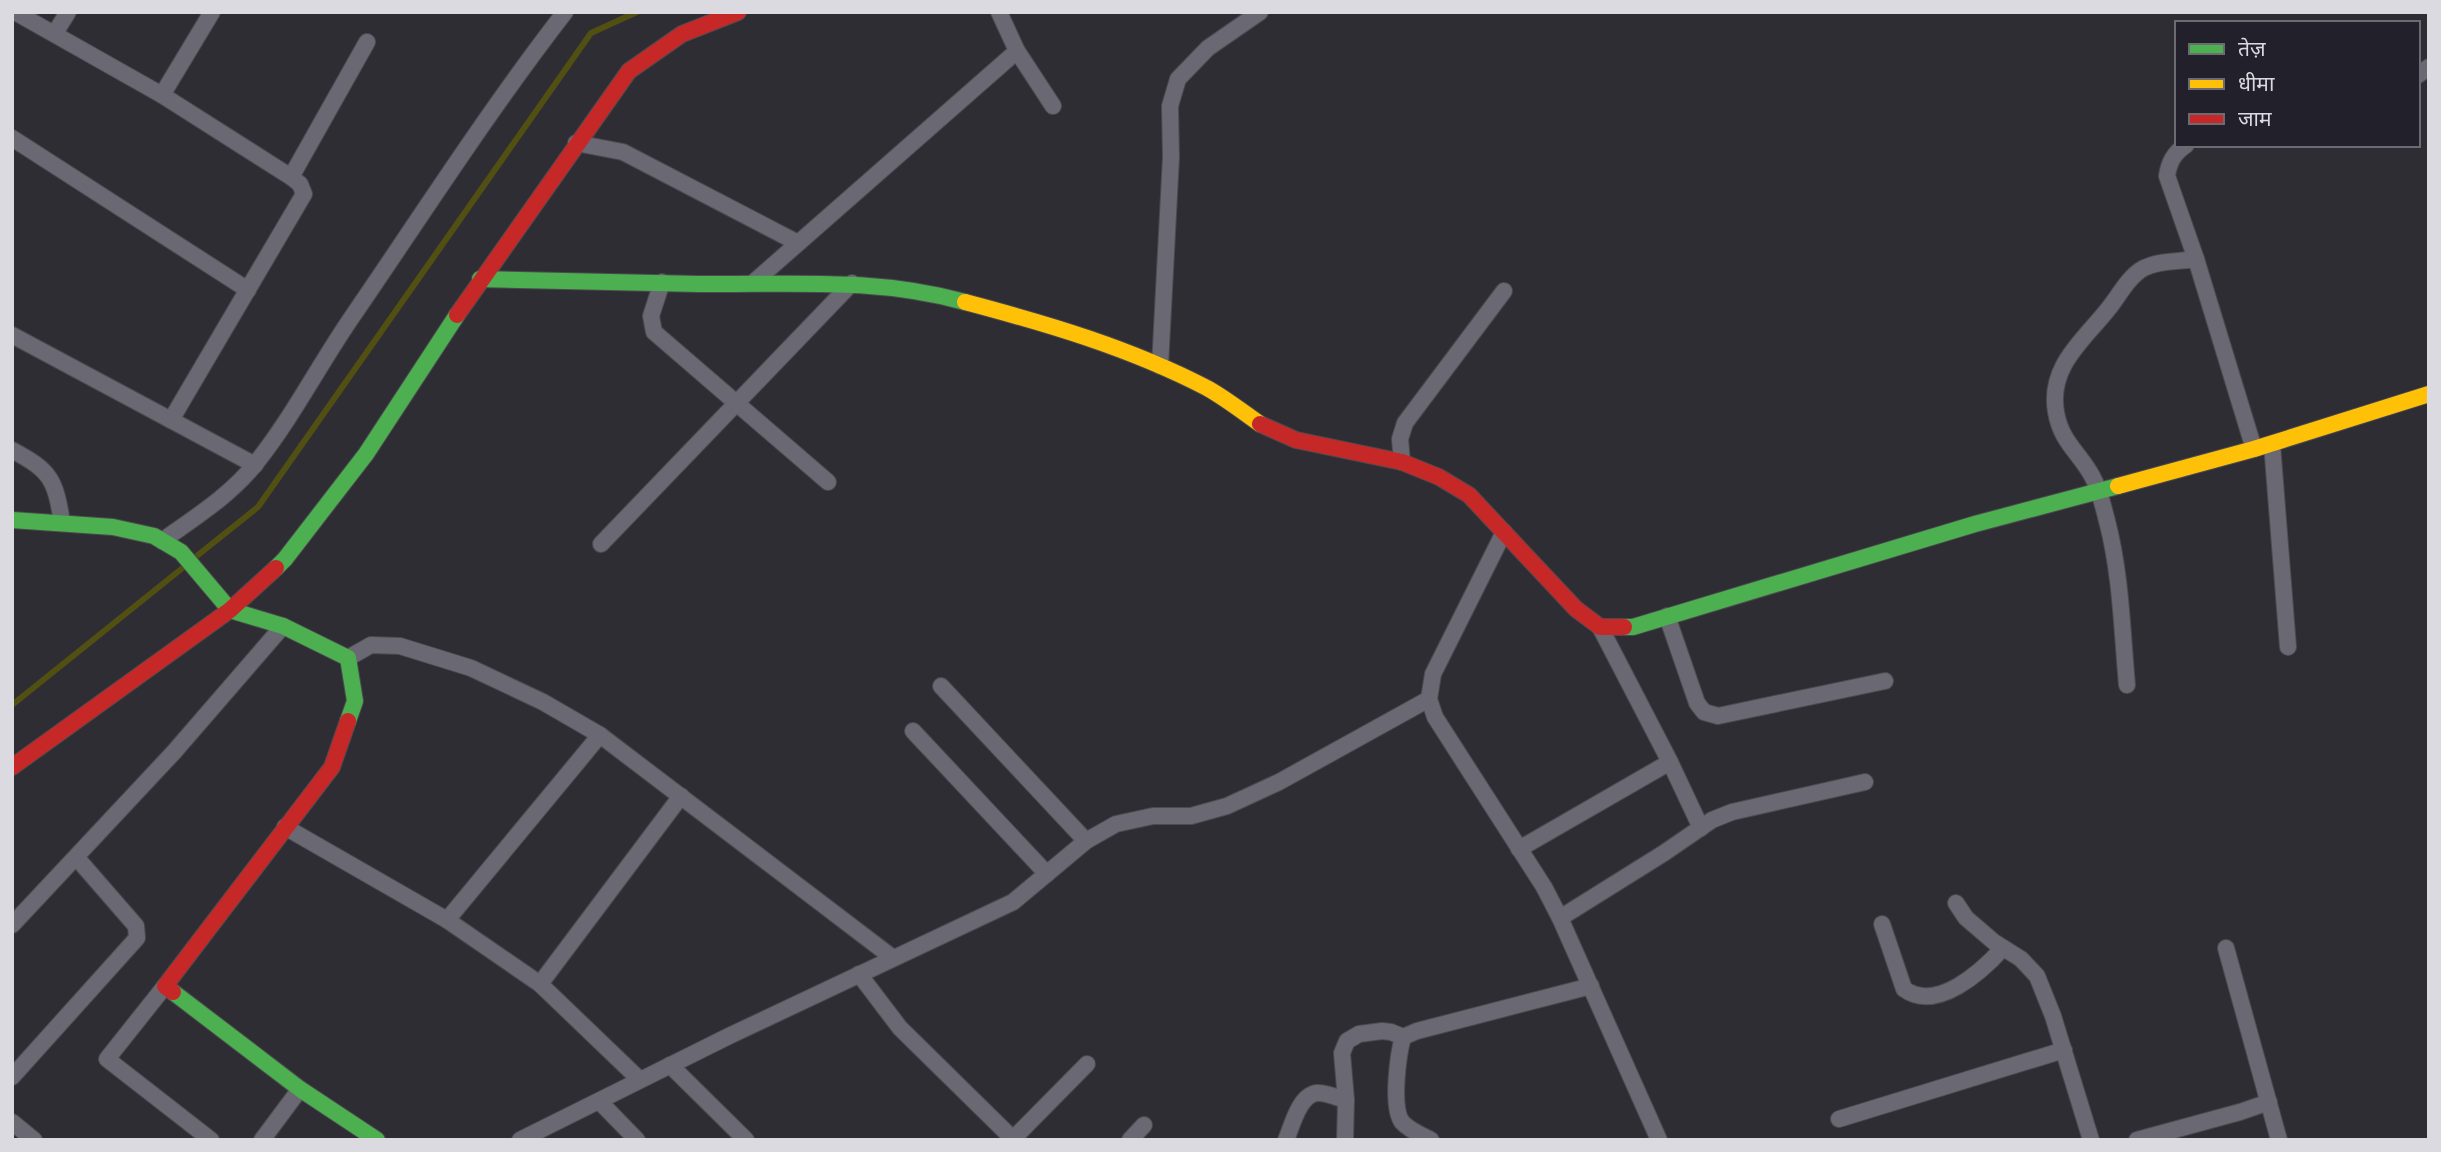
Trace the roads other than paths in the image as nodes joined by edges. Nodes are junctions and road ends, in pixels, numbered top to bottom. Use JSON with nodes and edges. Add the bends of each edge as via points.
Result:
{"nodes":[{"id":1,"x":15,"y":12,"type":"edge"},
{"id":2,"x":68,"y":12,"type":"edge"},
{"id":3,"x":212,"y":12,"type":"edge"},
{"id":4,"x":565,"y":12,"type":"edge"},
{"id":5,"x":738,"y":12,"type":"edge"},
{"id":6,"x":999,"y":12,"type":"edge"},
{"id":7,"x":1260,"y":12,"type":"edge"},
{"id":8,"x":55,"y":33,"type":"junction"},
{"id":9,"x":367,"y":42,"type":"dead end"},
{"id":10,"x":1017,"y":51,"type":"junction"},
{"id":11,"x":162,"y":95,"type":"junction"},
{"id":12,"x":1053,"y":106,"type":"dead end"},
{"id":13,"x":12,"y":138,"type":"edge"},
{"id":14,"x":576,"y":143,"type":"junction"},
{"id":15,"x":2182,"y":147,"type":"edge"},
{"id":16,"x":291,"y":177,"type":"junction"},
{"id":17,"x":798,"y":243,"type":"junction"},
{"id":18,"x":2196,"y":259,"type":"junction"},
{"id":19,"x":480,"y":278,"type":"junction"},
{"id":20,"x":662,"y":282,"type":"junction"},
{"id":21,"x":754,"y":282,"type":"junction"},
{"id":22,"x":852,"y":283,"type":"junction"},
{"id":23,"x":248,"y":290,"type":"junction"},
{"id":24,"x":1504,"y":291,"type":"dead end"},
{"id":25,"x":12,"y":335,"type":"edge"},
{"id":26,"x":1160,"y":366,"type":"junction"},
{"id":27,"x":2429,"y":394,"type":"edge"},
{"id":28,"x":737,"y":402,"type":"junction"},
{"id":29,"x":171,"y":420,"type":"junction"},
{"id":30,"x":2272,"y":444,"type":"junction"},
{"id":31,"x":2254,"y":449,"type":"junction"},
{"id":32,"x":12,"y":450,"type":"edge"},
{"id":33,"x":1402,"y":462,"type":"junction"},
{"id":34,"x":255,"y":465,"type":"junction"},
{"id":35,"x":828,"y":482,"type":"dead end"},
{"id":36,"x":2099,"y":491,"type":"junction"},
{"id":37,"x":12,"y":520,"type":"edge"},
{"id":38,"x":62,"y":522,"type":"junction"},
{"id":39,"x":1504,"y":532,"type":"junction"},
{"id":40,"x":162,"y":541,"type":"junction"},
{"id":41,"x":601,"y":544,"type":"dead end"},
{"id":42,"x":226,"y":606,"type":"junction"},
{"id":43,"x":1667,"y":616,"type":"junction"},
{"id":44,"x":283,"y":626,"type":"junction"},
{"id":45,"x":1600,"y":627,"type":"junction"},
{"id":46,"x":2288,"y":647,"type":"dead end"},
{"id":47,"x":348,"y":658,"type":"junction"},
{"id":48,"x":1885,"y":681,"type":"dead end"},
{"id":49,"x":2127,"y":685,"type":"dead end"},
{"id":50,"x":941,"y":687,"type":"dead end"},
{"id":51,"x":1429,"y":699,"type":"junction"},
{"id":52,"x":913,"y":731,"type":"dead end"},
{"id":53,"x":600,"y":735,"type":"junction"},
{"id":54,"x":1670,"y":762,"type":"junction"},
{"id":55,"x":12,"y":767,"type":"edge"},
{"id":56,"x":1865,"y":782,"type":"dead end"},
{"id":57,"x":681,"y":796,"type":"junction"},
{"id":58,"x":285,"y":827,"type":"junction"},
{"id":59,"x":1701,"y":828,"type":"junction"},
{"id":60,"x":1086,"y":841,"type":"junction"},
{"id":61,"x":1519,"y":849,"type":"junction"},
{"id":62,"x":76,"y":857,"type":"junction"},
{"id":63,"x":1046,"y":874,"type":"junction"},
{"id":64,"x":1956,"y":902,"type":"dead end"},
{"id":65,"x":447,"y":920,"type":"junction"},
{"id":66,"x":1563,"y":923,"type":"junction"},
{"id":67,"x":1882,"y":924,"type":"dead end"},
{"id":68,"x":12,"y":925,"type":"edge"},
{"id":69,"x":2003,"y":947,"type":"junction"},
{"id":70,"x":2226,"y":948,"type":"dead end"},
{"id":71,"x":893,"y":958,"type":"junction"},
{"id":72,"x":859,"y":974,"type":"junction"},
{"id":73,"x":540,"y":984,"type":"junction"},
{"id":74,"x":165,"y":986,"type":"junction"},
{"id":75,"x":1591,"y":986,"type":"junction"},
{"id":76,"x":1403,"y":1037,"type":"junction"},
{"id":77,"x":2064,"y":1050,"type":"junction"},
{"id":78,"x":1087,"y":1064,"type":"dead end"},
{"id":79,"x":670,"y":1065,"type":"junction"},
{"id":80,"x":12,"y":1077,"type":"edge"},
{"id":81,"x":640,"y":1080,"type":"junction"},
{"id":82,"x":300,"y":1089,"type":"junction"},
{"id":83,"x":1346,"y":1100,"type":"junction"},
{"id":84,"x":599,"y":1101,"type":"junction"},
{"id":85,"x":2269,"y":1102,"type":"junction"},
{"id":86,"x":1839,"y":1119,"type":"dead end"},
{"id":87,"x":12,"y":1122,"type":"edge"},
{"id":88,"x":1144,"y":1125,"type":"dead end"},
{"id":89,"x":1413,"y":1135,"type":"edge"},
{"id":90,"x":34,"y":1140,"type":"edge"},
{"id":91,"x":211,"y":1140,"type":"edge"},
{"id":92,"x":262,"y":1140,"type":"edge"},
{"id":93,"x":377,"y":1140,"type":"edge"},
{"id":94,"x":520,"y":1140,"type":"edge"},
{"id":95,"x":637,"y":1140,"type":"edge"},
{"id":96,"x":746,"y":1140,"type":"edge"},
{"id":97,"x":1014,"y":1140,"type":"edge"},
{"id":98,"x":1130,"y":1140,"type":"edge"},
{"id":99,"x":1286,"y":1140,"type":"edge"},
{"id":100,"x":1345,"y":1140,"type":"edge"},
{"id":101,"x":1431,"y":1140,"type":"edge"},
{"id":102,"x":1659,"y":1140,"type":"edge"},
{"id":103,"x":2091,"y":1140,"type":"edge"},
{"id":104,"x":2137,"y":1140,"type":"edge"},
{"id":105,"x":2279,"y":1140,"type":"edge"}],
"edges":[{"from":1,"to":8,"type":"street"},
{"from":2,"to":8,"type":"street"},
{"from":3,"to":11,"type":"street"},
{"from":4,"to":34,"type":"street","via":[[529,58]]},
{"from":5,"to":14,"type":"street","via":[[682,34],[629,71]]},
{"from":6,"to":10,"type":"street"},
{"from":7,"to":26,"type":"street","via":[[1208,48],[1175,88],[1170,106]]},
{"from":8,"to":11,"type":"street"},
{"from":9,"to":16,"type":"street"},
{"from":10,"to":12,"type":"street"},
{"from":10,"to":17,"type":"street"},
{"from":11,"to":16,"type":"street"},
{"from":13,"to":23,"type":"street"},
{"from":14,"to":17,"type":"street","via":[[623,152]]},
{"from":14,"to":19,"type":"street"},
{"from":15,"to":18,"type":"street","via":[[2169,161],[2167,176]]},
{"from":16,"to":23,"type":"street","via":[[304,194]]},
{"from":17,"to":21,"type":"street"},
{"from":18,"to":31,"type":"street"},
{"from":18,"to":36,"type":"street","via":[[2158,263],[2135,274],[2075,345],[2059,374],[2056,411],[2062,433]]},
{"from":19,"to":20,"type":"street"},
{"from":19,"to":42,"type":"street","via":[[366,454],[285,559]]},
{"from":20,"to":21,"type":"street"},
{"from":20,"to":28,"type":"street","via":[[651,316],[654,332]]},
{"from":21,"to":22,"type":"street"},
{"from":22,"to":26,"type":"street","via":[[932,293],[1005,312],[1079,334]]},
{"from":22,"to":28,"type":"street"},
{"from":23,"to":29,"type":"street"},
{"from":24,"to":33,"type":"street","via":[[1405,423],[1400,439]]},
{"from":25,"to":29,"type":"street"},
{"from":26,"to":33,"type":"street","via":[[1209,389],[1262,426],[1296,440]]},
{"from":27,"to":30,"type":"street"},
{"from":28,"to":35,"type":"street"},
{"from":28,"to":41,"type":"street"},
{"from":29,"to":34,"type":"street"},
{"from":30,"to":31,"type":"street"},
{"from":30,"to":46,"type":"street"},
{"from":31,"to":36,"type":"street"},
{"from":32,"to":38,"type":"street","via":[[47,472],[58,494]]},
{"from":33,"to":39,"type":"street","via":[[1469,495]]},
{"from":34,"to":40,"type":"street","via":[[218,500]]},
{"from":36,"to":43,"type":"street"},
{"from":36,"to":49,"type":"street","via":[[2118,591]]},
{"from":37,"to":38,"type":"street"},
{"from":38,"to":40,"type":"street","via":[[113,527]]},
{"from":39,"to":45,"type":"street","via":[[1576,609]]},
{"from":39,"to":51,"type":"street","via":[[1433,674]]},
{"from":40,"to":42,"type":"street","via":[[181,552]]},
{"from":42,"to":44,"type":"street"},
{"from":42,"to":55,"type":"street"},
{"from":43,"to":45,"type":"street","via":[[1633,627]]},
{"from":43,"to":48,"type":"street","via":[[1704,712],[1718,716]]},
{"from":44,"to":47,"type":"street"},
{"from":44,"to":62,"type":"street"},
{"from":45,"to":54,"type":"street"},
{"from":47,"to":53,"type":"street","via":[[371,645],[400,646],[444,658],[543,702]]},
{"from":47,"to":58,"type":"street","via":[[355,701],[332,767]]},
{"from":50,"to":60,"type":"street"},
{"from":51,"to":60,"type":"street","via":[[1227,806],[1191,816],[1153,816],[1115,824]]},
{"from":51,"to":61,"type":"street","via":[[1435,717]]},
{"from":52,"to":63,"type":"street"},
{"from":53,"to":57,"type":"street"},
{"from":53,"to":65,"type":"street"},
{"from":54,"to":59,"type":"street"},
{"from":54,"to":61,"type":"street"},
{"from":56,"to":59,"type":"street","via":[[1732,812]]},
{"from":57,"to":71,"type":"street"},
{"from":57,"to":73,"type":"street"},
{"from":58,"to":65,"type":"street"},
{"from":58,"to":74,"type":"street"},
{"from":59,"to":66,"type":"street"},
{"from":60,"to":63,"type":"street"},
{"from":61,"to":66,"type":"street"},
{"from":62,"to":68,"type":"street"},
{"from":62,"to":80,"type":"street","via":[[136,926],[136,938]]},
{"from":63,"to":71,"type":"street","via":[[1013,902]]},
{"from":64,"to":69,"type":"street","via":[[1966,918]]},
{"from":65,"to":73,"type":"street"},
{"from":66,"to":75,"type":"street"},
{"from":67,"to":69,"type":"street","via":[[1904,989],[1922,997],[1968,981]]},
{"from":69,"to":77,"type":"street","via":[[2036,976]]},
{"from":70,"to":85,"type":"street"},
{"from":71,"to":72,"type":"street"},
{"from":72,"to":79,"type":"street"},
{"from":72,"to":97,"type":"street","via":[[900,1028]]},
{"from":73,"to":81,"type":"street"},
{"from":74,"to":82,"type":"street"},
{"from":74,"to":91,"type":"street","via":[[107,1059]]},
{"from":75,"to":76,"type":"street"},
{"from":75,"to":102,"type":"street"},
{"from":76,"to":83,"type":"street","via":[[1382,1031],[1347,1041],[1342,1053]]},
{"from":76,"to":89,"type":"street","via":[[1398,1112]]},
{"from":77,"to":86,"type":"street"},
{"from":77,"to":103,"type":"street"},
{"from":78,"to":97,"type":"street"},
{"from":79,"to":81,"type":"street"},
{"from":79,"to":96,"type":"street"},
{"from":81,"to":84,"type":"street"},
{"from":82,"to":92,"type":"street"},
{"from":82,"to":93,"type":"street"},
{"from":83,"to":99,"type":"street","via":[[1318,1092],[1309,1096]]},
{"from":83,"to":100,"type":"street"},
{"from":84,"to":94,"type":"street"},
{"from":84,"to":95,"type":"street"},
{"from":85,"to":104,"type":"street"},
{"from":85,"to":105,"type":"street"},
{"from":87,"to":90,"type":"street"},
{"from":88,"to":98,"type":"street"},
{"from":89,"to":101,"type":"street"}]}
